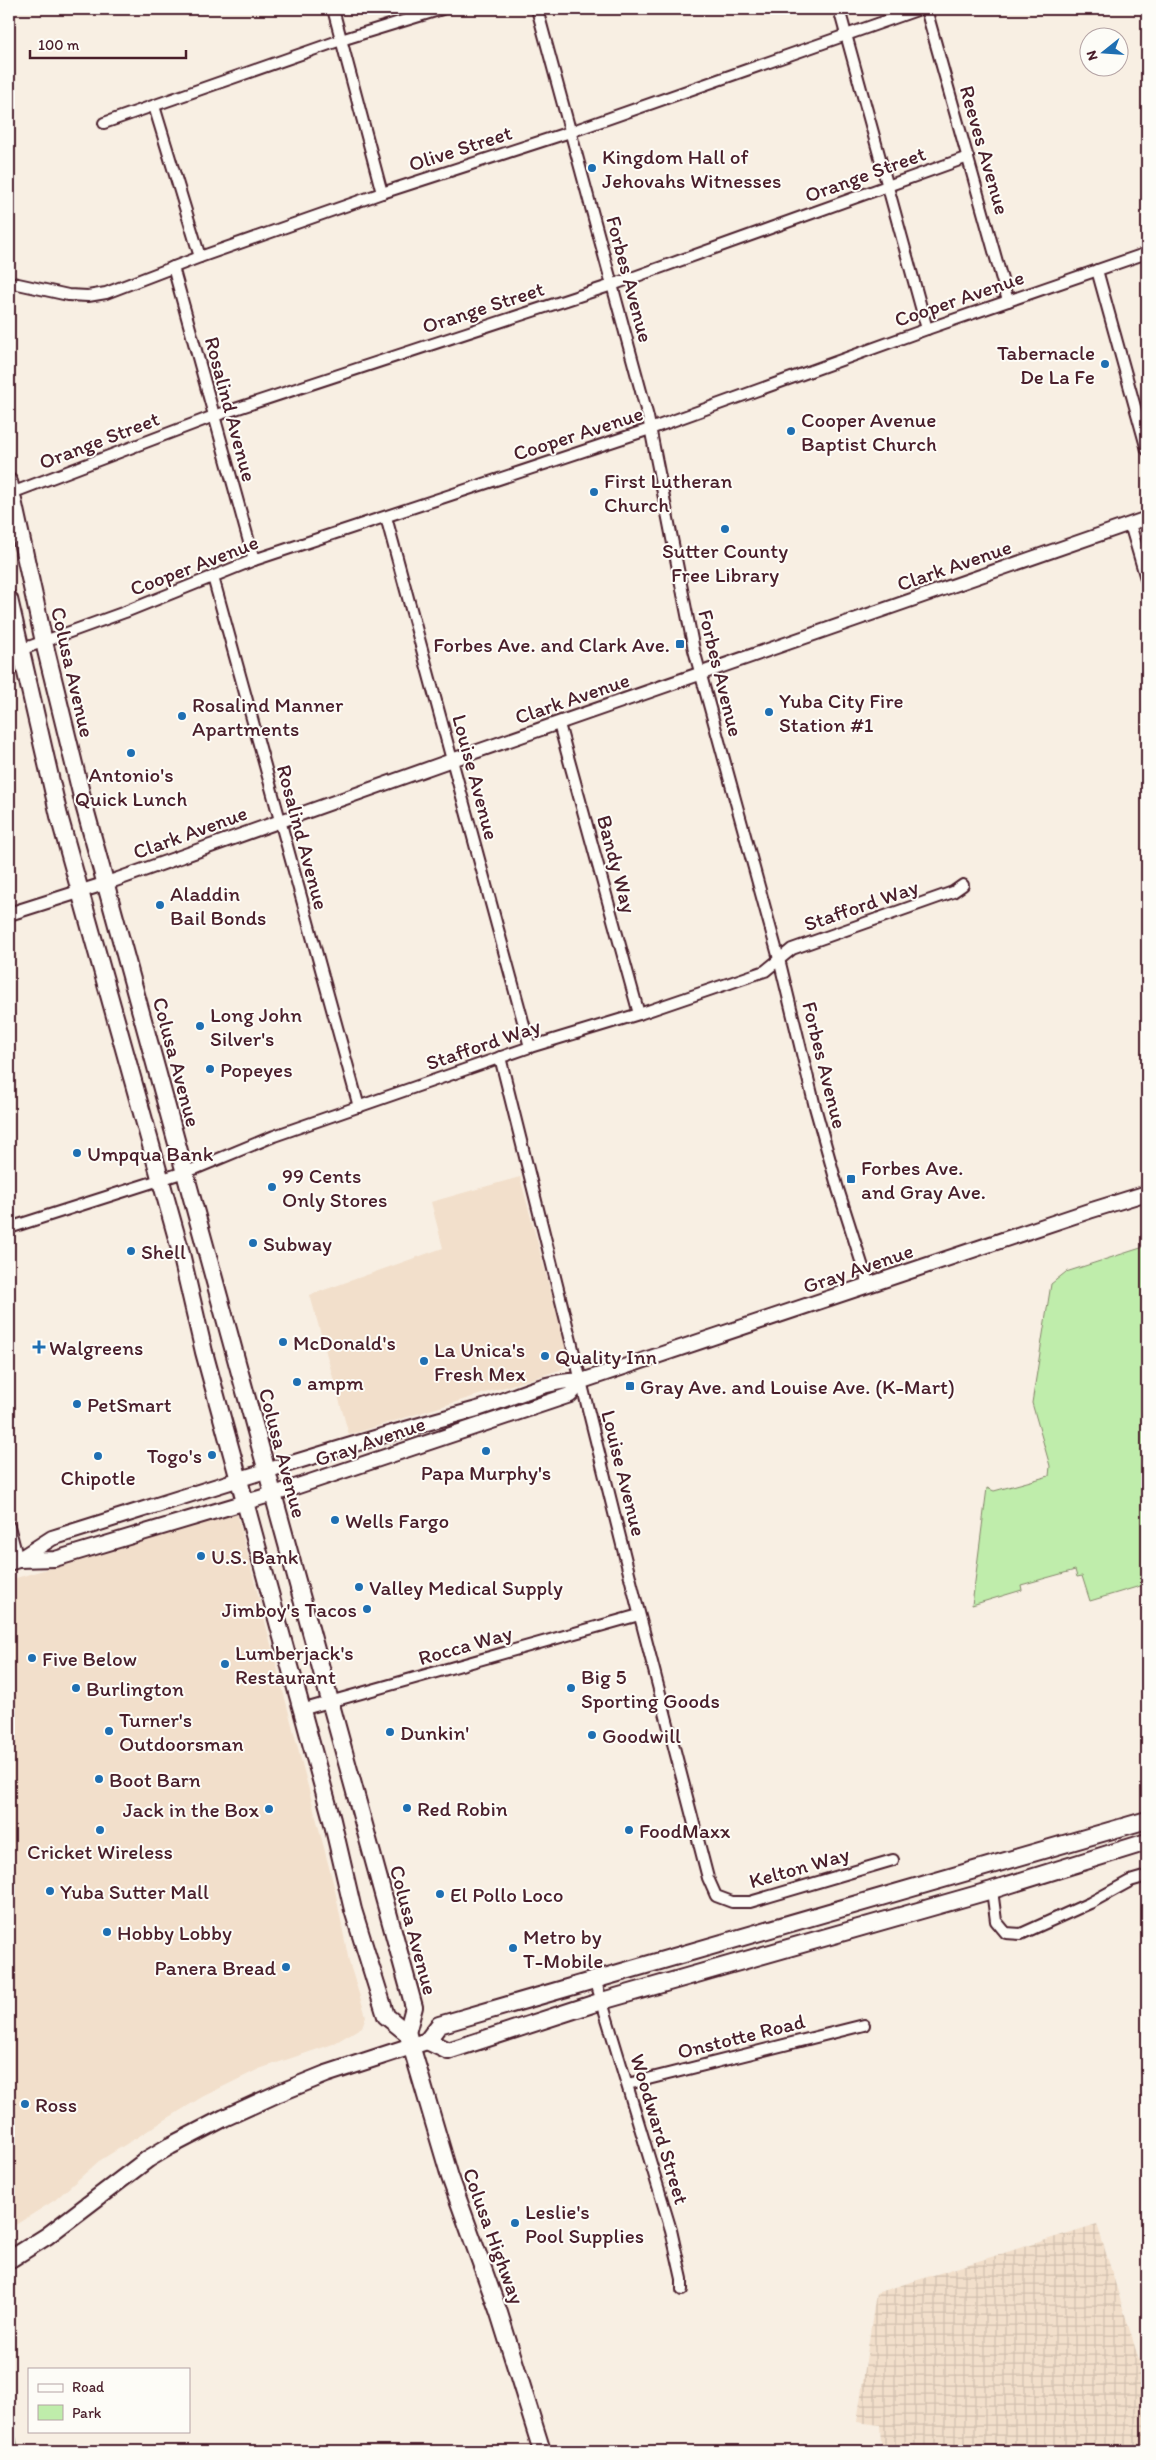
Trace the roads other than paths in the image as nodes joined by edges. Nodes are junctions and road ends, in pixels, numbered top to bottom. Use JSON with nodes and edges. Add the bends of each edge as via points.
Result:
{"nodes":[{"id":1,"x":333,"y":9,"type":"edge"},
{"id":2,"x":442,"y":9,"type":"edge"},
{"id":3,"x":537,"y":9,"type":"edge"},
{"id":4,"x":838,"y":9,"type":"edge"},
{"id":5,"x":920,"y":9,"type":"edge"},
{"id":6,"x":926,"y":9,"type":"edge"},
{"id":7,"x":845,"y":36,"type":"junction"},
{"id":8,"x":341,"y":40,"type":"junction"},
{"id":9,"x":154,"y":106,"type":"junction"},
{"id":10,"x":104,"y":123,"type":"dead end"},
{"id":11,"x":570,"y":132,"type":"junction"},
{"id":12,"x":968,"y":157,"type":"junction"},
{"id":13,"x":887,"y":186,"type":"junction"},
{"id":14,"x":382,"y":193,"type":"junction"},
{"id":15,"x":1147,"y":253,"type":"edge"},
{"id":16,"x":200,"y":257,"type":"junction"},
{"id":17,"x":172,"y":267,"type":"junction"},
{"id":18,"x":1097,"y":270,"type":"junction"},
{"id":19,"x":9,"y":282,"type":"edge"},
{"id":20,"x":612,"y":285,"type":"junction"},
{"id":21,"x":1008,"y":301,"type":"junction"},
{"id":22,"x":927,"y":329,"type":"junction"},
{"id":23,"x":214,"y":416,"type":"junction"},
{"id":24,"x":650,"y":429,"type":"junction"},
{"id":25,"x":1147,"y":450,"type":"edge"},
{"id":26,"x":10,"y":489,"type":"edge"},
{"id":27,"x":386,"y":516,"type":"junction"},
{"id":28,"x":1147,"y":518,"type":"edge"},
{"id":29,"x":1130,"y":524,"type":"junction"},
{"id":30,"x":254,"y":560,"type":"junction"},
{"id":31,"x":213,"y":577,"type":"junction"},
{"id":32,"x":1147,"y":582,"type":"edge"},
{"id":33,"x":9,"y":600,"type":"edge"},
{"id":34,"x":44,"y":642,"type":"junction"},
{"id":35,"x":20,"y":650,"type":"junction"},
{"id":36,"x":700,"y":674,"type":"junction"},
{"id":37,"x":559,"y":724,"type":"junction"},
{"id":38,"x":452,"y":760,"type":"junction"},
{"id":39,"x":279,"y":822,"type":"junction"},
{"id":40,"x":106,"y":883,"type":"junction"},
{"id":41,"x":964,"y":885,"type":"dead end"},
{"id":42,"x":81,"y":891,"type":"junction"},
{"id":43,"x":9,"y":914,"type":"edge"},
{"id":44,"x":779,"y":959,"type":"junction"},
{"id":45,"x":639,"y":1014,"type":"junction"},
{"id":46,"x":530,"y":1047,"type":"junction"},
{"id":47,"x":500,"y":1057,"type":"junction"},
{"id":48,"x":359,"y":1106,"type":"junction"},
{"id":49,"x":184,"y":1172,"type":"junction"},
{"id":50,"x":161,"y":1180,"type":"junction"},
{"id":51,"x":1147,"y":1193,"type":"edge"},
{"id":52,"x":9,"y":1216,"type":"edge"},
{"id":53,"x":10,"y":1228,"type":"edge"},
{"id":54,"x":869,"y":1286,"type":"junction"},
{"id":55,"x":582,"y":1381,"type":"junction"},
{"id":56,"x":267,"y":1472,"type":"junction"},
{"id":57,"x":239,"y":1480,"type":"junction"},
{"id":58,"x":273,"y":1494,"type":"junction"},
{"id":59,"x":244,"y":1503,"type":"junction"},
{"id":60,"x":9,"y":1526,"type":"edge"},
{"id":61,"x":13,"y":1561,"type":"edge"},
{"id":62,"x":639,"y":1615,"type":"junction"},
{"id":63,"x":330,"y":1702,"type":"junction"},
{"id":64,"x":301,"y":1710,"type":"junction"},
{"id":65,"x":1147,"y":1820,"type":"edge"},
{"id":66,"x":1147,"y":1842,"type":"edge"},
{"id":67,"x":893,"y":1860,"type":"dead end"},
{"id":68,"x":1147,"y":1876,"type":"edge"},
{"id":69,"x":992,"y":1890,"type":"junction"},
{"id":70,"x":716,"y":1896,"type":"joint"},
{"id":71,"x":595,"y":1979,"type":"junction"},
{"id":72,"x":602,"y":2001,"type":"junction"},
{"id":73,"x":864,"y":2025,"type":"dead end"},
{"id":74,"x":409,"y":2040,"type":"junction"},
{"id":75,"x":427,"y":2041,"type":"junction"},
{"id":76,"x":628,"y":2084,"type":"junction"},
{"id":77,"x":9,"y":2260,"type":"edge"},
{"id":78,"x":682,"y":2290,"type":"dead end"},
{"id":79,"x":542,"y":2451,"type":"edge"}],
"edges":[{"from":1,"to":8,"type":"street"},
{"from":2,"to":8,"type":"street"},
{"from":3,"to":11,"type":"street","name":"Forbes Avenue"},
{"from":4,"to":7,"type":"street"},
{"from":5,"to":7,"type":"street","name":"Olive Street"},
{"from":6,"to":12,"type":"street","name":"Reeves Avenue"},
{"from":7,"to":11,"type":"street","name":"Olive Street"},
{"from":7,"to":13,"type":"street"},
{"from":8,"to":9,"type":"street"},
{"from":8,"to":14,"type":"street"},
{"from":9,"to":10,"type":"street"},
{"from":9,"to":16,"type":"street"},
{"from":11,"to":14,"type":"street","name":"Olive Street"},
{"from":11,"to":20,"type":"street","name":"Forbes Avenue"},
{"from":12,"to":13,"type":"street","name":"Orange Street"},
{"from":12,"to":21,"type":"street","name":"Reeves Avenue"},
{"from":13,"to":20,"type":"street","name":"Orange Street"},
{"from":13,"to":22,"type":"street"},
{"from":14,"to":16,"type":"street","name":"Olive Street"},
{"from":15,"to":18,"type":"street","name":"Cooper Avenue"},
{"from":16,"to":17,"type":"street","name":"Olive Street"},
{"from":17,"to":19,"type":"street","name":"Olive Street","via":[[106,293],[88,296],[68,295]]},
{"from":17,"to":23,"type":"street","name":"Rosalind Avenue"},
{"from":18,"to":21,"type":"street","name":"Cooper Avenue"},
{"from":18,"to":25,"type":"street"},
{"from":20,"to":23,"type":"street","name":"Orange Street"},
{"from":20,"to":24,"type":"street","name":"Forbes Avenue"},
{"from":21,"to":22,"type":"street","name":"Cooper Avenue"},
{"from":22,"to":24,"type":"street","name":"Cooper Avenue"},
{"from":23,"to":26,"type":"street","name":"Orange Street"},
{"from":23,"to":30,"type":"street","name":"Rosalind Avenue"},
{"from":24,"to":27,"type":"street","name":"Cooper Avenue"},
{"from":24,"to":36,"type":"street","name":"Forbes Avenue"},
{"from":26,"to":34,"type":"highway","name":"Colusa Avenue"},
{"from":27,"to":30,"type":"street","name":"Cooper Avenue"},
{"from":27,"to":38,"type":"street","name":"Louise Avenue"},
{"from":28,"to":29,"type":"street","name":"Clark Avenue"},
{"from":29,"to":32,"type":"street"},
{"from":29,"to":36,"type":"street","name":"Clark Avenue"},
{"from":30,"to":31,"type":"street","name":"Cooper Avenue"},
{"from":31,"to":34,"type":"street","name":"Cooper Avenue"},
{"from":31,"to":39,"type":"street","name":"Rosalind Avenue"},
{"from":33,"to":35,"type":"highway"},
{"from":34,"to":35,"type":"street","name":"Cooper Avenue"},
{"from":34,"to":40,"type":"highway","name":"Colusa Avenue"},
{"from":35,"to":42,"type":"highway"},
{"from":36,"to":37,"type":"street","name":"Clark Avenue"},
{"from":36,"to":44,"type":"street","name":"Forbes Avenue"},
{"from":37,"to":38,"type":"street","name":"Clark Avenue"},
{"from":37,"to":45,"type":"street","name":"Bandy Way"},
{"from":38,"to":39,"type":"street","name":"Clark Avenue"},
{"from":38,"to":46,"type":"street","name":"Louise Avenue"},
{"from":39,"to":40,"type":"street","name":"Clark Avenue"},
{"from":39,"to":48,"type":"street","name":"Rosalind Avenue"},
{"from":40,"to":42,"type":"street","name":"Clark Avenue"},
{"from":40,"to":49,"type":"highway","name":"Colusa Avenue"},
{"from":41,"to":44,"type":"street","name":"Stafford Way","via":[[953,892],[792,949]]},
{"from":42,"to":43,"type":"street","name":"Clark Avenue"},
{"from":42,"to":50,"type":"highway"},
{"from":44,"to":45,"type":"street","name":"Stafford Way","via":[[765,971]]},
{"from":44,"to":54,"type":"street","name":"Forbes Avenue","via":[[815,1107]]},
{"from":45,"to":46,"type":"street","name":"Stafford Way"},
{"from":46,"to":47,"type":"street","name":"Stafford Way"},
{"from":47,"to":48,"type":"street","name":"Stafford Way"},
{"from":47,"to":55,"type":"street","name":"Louise Avenue"},
{"from":48,"to":49,"type":"street","name":"Stafford Way"},
{"from":49,"to":50,"type":"street","name":"Stafford Way"},
{"from":49,"to":56,"type":"highway","name":"Colusa Avenue"},
{"from":50,"to":53,"type":"street","name":"Stafford Way"},
{"from":50,"to":57,"type":"highway"},
{"from":51,"to":54,"type":"main road","name":"Gray Avenue"},
{"from":52,"to":53,"type":"street"},
{"from":54,"to":55,"type":"main road","name":"Gray Avenue"},
{"from":55,"to":56,"type":"main road","name":"Gray Avenue","via":[[565,1379],[489,1406],[394,1431]]},
{"from":55,"to":58,"type":"main road","name":"Gray Avenue","via":[[570,1395]]},
{"from":55,"to":62,"type":"street","name":"Louise Avenue"},
{"from":56,"to":57,"type":"main road","name":"Gray Avenue"},
{"from":56,"to":58,"type":"highway","name":"Colusa Avenue"},
{"from":57,"to":59,"type":"highway"},
{"from":57,"to":61,"type":"main road","name":"Gray Avenue","via":[[52,1538]]},
{"from":58,"to":59,"type":"main road","name":"Gray Avenue"},
{"from":58,"to":63,"type":"highway","name":"Colusa Avenue"},
{"from":59,"to":61,"type":"main road","name":"Gray Avenue","via":[[55,1558]]},
{"from":59,"to":64,"type":"highway"},
{"from":60,"to":61,"type":"street"},
{"from":62,"to":63,"type":"street","name":"Rocca Way"},
{"from":62,"to":70,"type":"street","name":"Louise Avenue","via":[[708,1878]]},
{"from":63,"to":64,"type":"street","name":"Rocca Way"},
{"from":63,"to":74,"type":"highway","name":"Colusa Avenue","via":[[414,2007]]},
{"from":64,"to":74,"type":"highway","via":[[353,1910],[386,2016]]},
{"from":65,"to":71,"type":"highway"},
{"from":66,"to":69,"type":"highway"},
{"from":67,"to":70,"type":"street","name":"Kelton Way","via":[[750,1902],[732,1902]]},
{"from":68,"to":69,"type":"street","via":[[1130,1881],[1021,1934],[1006,1933],[996,1921]]},
{"from":69,"to":72,"type":"highway"},
{"from":71,"to":72,"type":"street","name":"Woodward Street"},
{"from":71,"to":75,"type":"highway","via":[[439,2025]]},
{"from":72,"to":75,"type":"highway","via":[[448,2051]]},
{"from":72,"to":76,"type":"street","name":"Woodward Street"},
{"from":73,"to":76,"type":"street","name":"Onstotte Road"},
{"from":74,"to":75,"type":"highway"},
{"from":74,"to":77,"type":"highway","via":[[250,2105],[194,2133],[148,2159],[47,2236]]},
{"from":74,"to":79,"type":"highway","name":"Colusa Highway","via":[[447,2168],[499,2312]]},
{"from":76,"to":78,"type":"street","name":"Woodward Street","via":[[671,2230]]}]}
